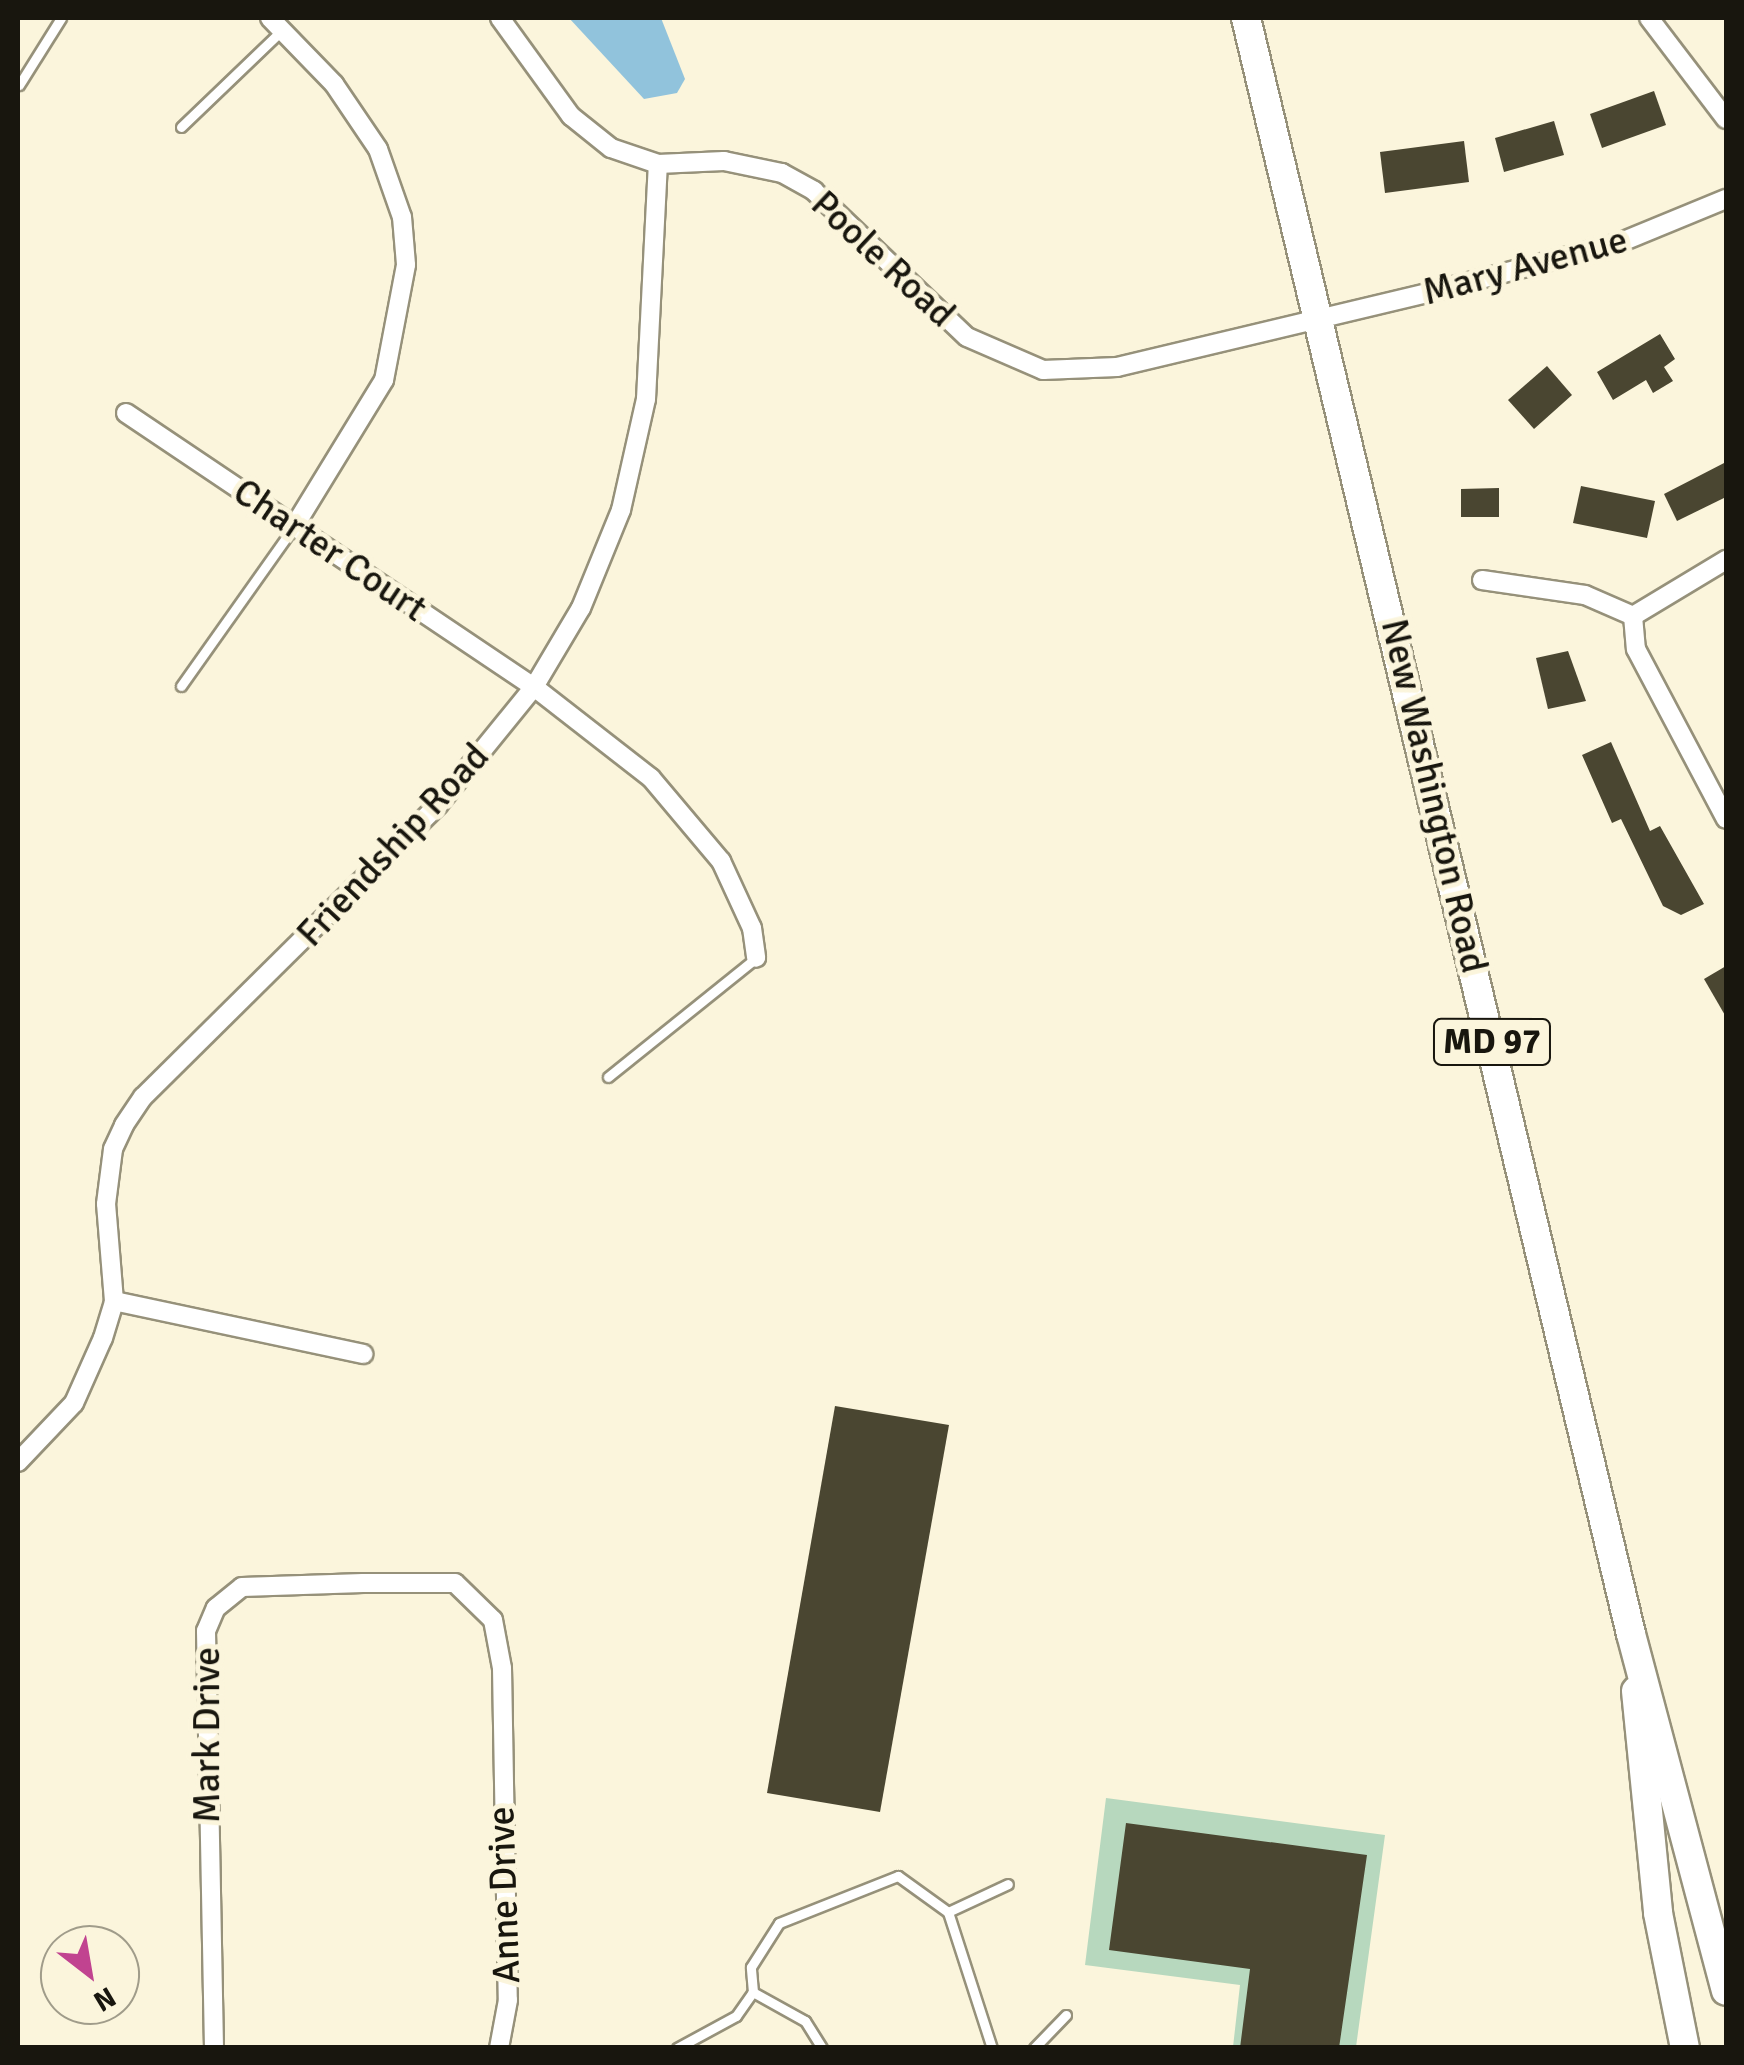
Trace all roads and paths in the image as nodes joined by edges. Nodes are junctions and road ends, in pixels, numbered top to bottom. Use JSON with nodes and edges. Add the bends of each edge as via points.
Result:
{"nodes":[{"id":1,"x":62,"y":18,"type":"edge"},
{"id":2,"x":500,"y":18,"type":"edge"},
{"id":3,"x":1246,"y":18,"type":"edge"},
{"id":4,"x":1649,"y":18,"type":"edge"},
{"id":5,"x":277,"y":23,"type":"edge"},
{"id":6,"x":19,"y":85,"type":"edge"},
{"id":7,"x":1726,"y":119,"type":"edge"},
{"id":8,"x":181,"y":127,"type":"dead end"},
{"id":9,"x":658,"y":164,"type":"junction"},
{"id":10,"x":1726,"y":198,"type":"edge"},
{"id":11,"x":1319,"y":318,"type":"junction"},
{"id":12,"x":126,"y":413,"type":"dead end"},
{"id":13,"x":295,"y":525,"type":"junction"},
{"id":14,"x":1726,"y":560,"type":"edge"},
{"id":15,"x":1482,"y":580,"type":"dead end"},
{"id":16,"x":1632,"y":616,"type":"junction"},
{"id":17,"x":181,"y":686,"type":"dead end"},
{"id":18,"x":534,"y":687,"type":"junction"},
{"id":19,"x":1726,"y":819,"type":"edge"},
{"id":20,"x":756,"y":958,"type":"joint"},
{"id":21,"x":608,"y":1077,"type":"dead end"},
{"id":22,"x":114,"y":1301,"type":"junction"},
{"id":23,"x":363,"y":1354,"type":"dead end"},
{"id":24,"x":18,"y":1462,"type":"edge"},
{"id":25,"x":1631,"y":1634,"type":"junction"},
{"id":26,"x":498,"y":1742,"type":"joint"},
{"id":27,"x":1008,"y":1884,"type":"dead end"},
{"id":28,"x":948,"y":1912,"type":"junction"},
{"id":29,"x":1726,"y":1991,"type":"edge"},
{"id":30,"x":753,"y":1992,"type":"junction"},
{"id":31,"x":1066,"y":2015,"type":"dead end"},
{"id":32,"x":214,"y":2048,"type":"edge"},
{"id":33,"x":498,"y":2048,"type":"edge"},
{"id":34,"x":677,"y":2048,"type":"edge"},
{"id":35,"x":822,"y":2048,"type":"edge"},
{"id":36,"x":992,"y":2048,"type":"edge"},
{"id":37,"x":1034,"y":2048,"type":"edge"},
{"id":38,"x":1685,"y":2048,"type":"edge"}],
"edges":[{"from":1,"to":6,"type":"lane"},
{"from":2,"to":9,"type":"street","name":"Poole Road","via":[[572,116],[610,148]]},
{"from":3,"to":11,"type":"main road","name":"New Washington Road","number":"MD 97"},
{"from":4,"to":7,"type":"street"},
{"from":5,"to":8,"type":"lane"},
{"from":5,"to":13,"type":"street","via":[[334,84],[378,149],[402,217],[406,264],[384,380]]},
{"from":9,"to":11,"type":"street","name":"Poole Road","via":[[724,160],[782,173],[814,191],[967,337],[1043,370],[1098,371]]},
{"from":9,"to":18,"type":"street","name":"Friendship Road","via":[[650,346],[634,464],[604,557]]},
{"from":10,"to":11,"type":"street","name":"Mary Avenue","via":[[1619,243]]},
{"from":11,"to":25,"type":"main road","name":"New Washington Road","number":"MD 97"},
{"from":12,"to":13,"type":"street","name":"Charter Court"},
{"from":13,"to":17,"type":"lane"},
{"from":13,"to":18,"type":"street","name":"Charter Court"},
{"from":14,"to":16,"type":"street"},
{"from":15,"to":16,"type":"street","via":[[1585,595]]},
{"from":16,"to":19,"type":"street","via":[[1636,648]]},
{"from":18,"to":20,"type":"street","name":"Charter Court","via":[[651,778],[697,828],[739,894]]},
{"from":18,"to":22,"type":"street","name":"Friendship Road","via":[[384,863],[134,1111],[113,1149],[106,1204]]},
{"from":20,"to":21,"type":"lane"},
{"from":22,"to":23,"type":"street"},
{"from":22,"to":24,"type":"street","name":"Friendship Road","via":[[74,1403]]},
{"from":25,"to":29,"type":"main road","name":"New Washington Road","number":"MD 97"},
{"from":25,"to":38,"type":"main road","name":"New Washington Road","number":"MD 97","via":[[1647,1827]]},
{"from":26,"to":32,"type":"street","name":"Mark Drive","via":[[502,1668],[493,1620],[456,1583],[242,1587],[216,1608],[206,1631]]},
{"from":26,"to":33,"type":"street","name":"Anne Drive","via":[[508,2000]]},
{"from":27,"to":28,"type":"lane"},
{"from":28,"to":30,"type":"lane","via":[[898,1876],[779,1923],[751,1967]]},
{"from":28,"to":36,"type":"lane"},
{"from":30,"to":34,"type":"lane","via":[[736,2016]]},
{"from":30,"to":35,"type":"lane","via":[[804,2020]]},
{"from":31,"to":37,"type":"lane"}]}
